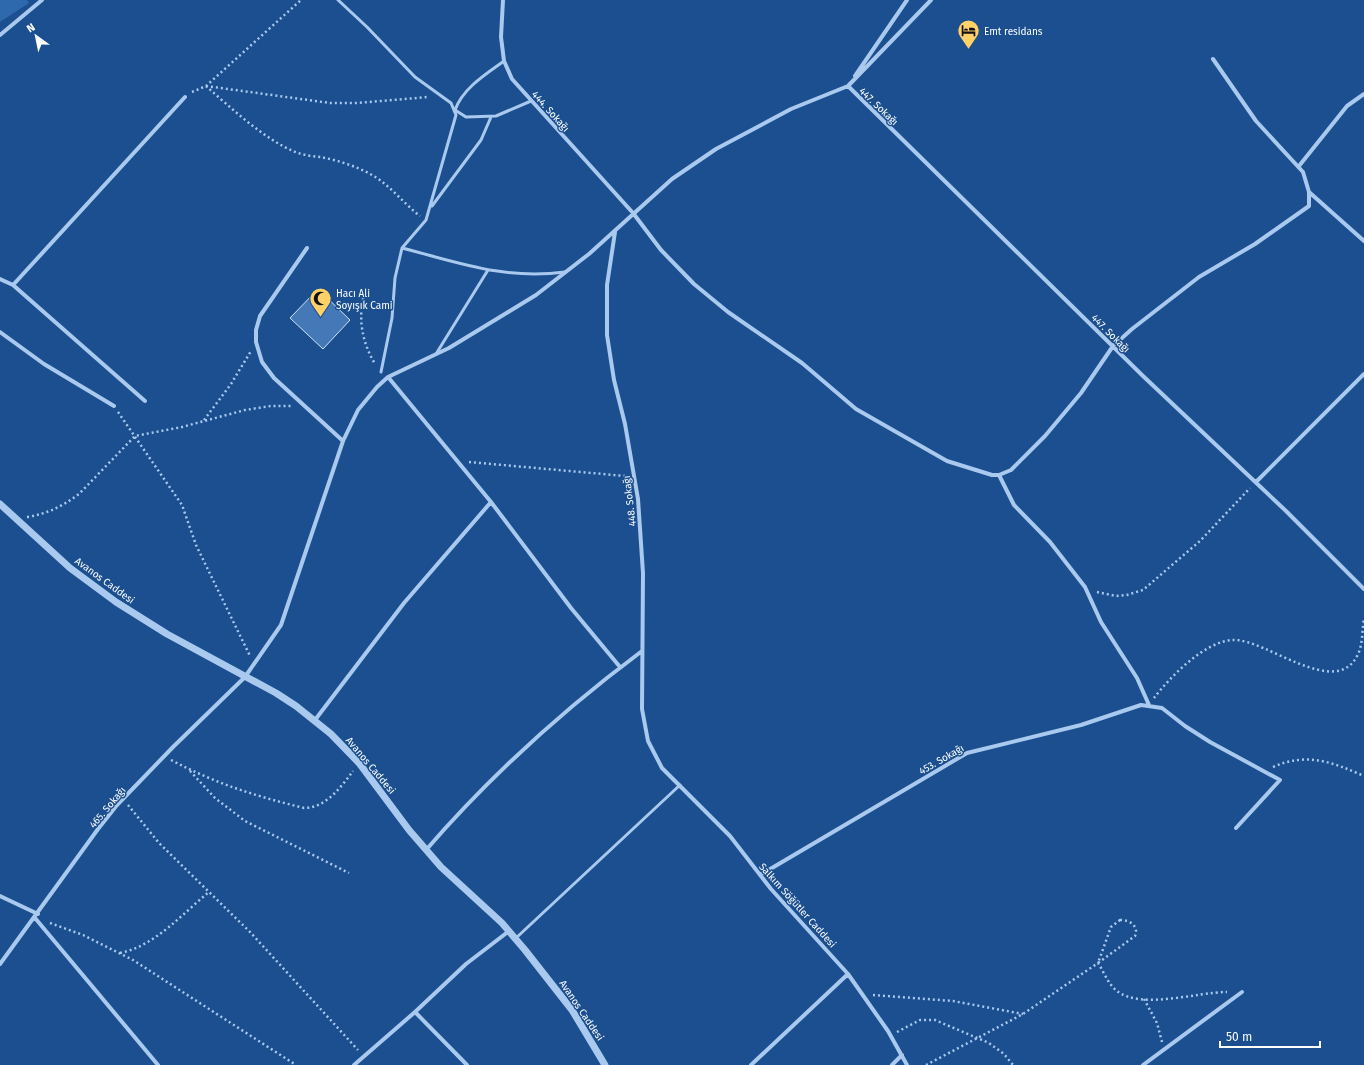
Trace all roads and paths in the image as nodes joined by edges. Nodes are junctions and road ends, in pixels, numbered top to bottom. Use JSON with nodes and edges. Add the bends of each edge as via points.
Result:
{"nodes":[{"id":1,"x":42,"y":0,"type":"edge"},
{"id":2,"x":301,"y":0,"type":"edge"},
{"id":3,"x":338,"y":0,"type":"edge"},
{"id":4,"x":503,"y":0,"type":"edge"},
{"id":5,"x":907,"y":0,"type":"edge"},
{"id":6,"x":931,"y":0,"type":"edge"},
{"id":7,"x":0,"y":35,"type":"edge"},
{"id":8,"x":1213,"y":59,"type":"dead end"},
{"id":9,"x":504,"y":61,"type":"junction"},
{"id":10,"x":206,"y":86,"type":"junction"},
{"id":11,"x":848,"y":86,"type":"junction"},
{"id":12,"x":1364,"y":94,"type":"edge"},
{"id":13,"x":441,"y":96,"type":"junction"},
{"id":14,"x":185,"y":97,"type":"joint"},
{"id":15,"x":531,"y":101,"type":"junction"},
{"id":16,"x":455,"y":110,"type":"junction"},
{"id":17,"x":491,"y":117,"type":"junction"},
{"id":18,"x":1298,"y":166,"type":"junction"},
{"id":19,"x":1310,"y":192,"type":"junction"},
{"id":20,"x":430,"y":207,"type":"junction"},
{"id":21,"x":633,"y":213,"type":"junction"},
{"id":22,"x":426,"y":220,"type":"junction"},
{"id":23,"x":615,"y":232,"type":"junction"},
{"id":24,"x":1364,"y":242,"type":"edge"},
{"id":25,"x":307,"y":248,"type":"dead end"},
{"id":26,"x":402,"y":248,"type":"junction"},
{"id":27,"x":488,"y":270,"type":"junction"},
{"id":28,"x":566,"y":272,"type":"junction"},
{"id":29,"x":0,"y":279,"type":"edge"},
{"id":30,"x":13,"y":285,"type":"junction"},
{"id":31,"x":366,"y":288,"type":"dead end"},
{"id":32,"x":0,"y":332,"type":"edge"},
{"id":33,"x":256,"y":342,"type":"junction"},
{"id":34,"x":1113,"y":346,"type":"junction"},
{"id":35,"x":436,"y":354,"type":"junction"},
{"id":36,"x":381,"y":372,"type":"joint"},
{"id":37,"x":1364,"y":374,"type":"edge"},
{"id":38,"x":388,"y":377,"type":"junction"},
{"id":39,"x":145,"y":401,"type":"dead end"},
{"id":40,"x":114,"y":406,"type":"joint"},
{"id":41,"x":305,"y":406,"type":"junction"},
{"id":42,"x":204,"y":420,"type":"junction"},
{"id":43,"x":135,"y":436,"type":"junction"},
{"id":44,"x":343,"y":441,"type":"junction"},
{"id":45,"x":457,"y":461,"type":"junction"},
{"id":46,"x":999,"y":475,"type":"junction"},
{"id":47,"x":635,"y":477,"type":"junction"},
{"id":48,"x":1256,"y":482,"type":"junction"},
{"id":49,"x":491,"y":502,"type":"junction"},
{"id":50,"x":0,"y":504,"type":"edge"},
{"id":51,"x":15,"y":517,"type":"junction"},
{"id":52,"x":1086,"y":587,"type":"junction"},
{"id":53,"x":1364,"y":589,"type":"edge"},
{"id":54,"x":1364,"y":618,"type":"edge"},
{"id":55,"x":642,"y":651,"type":"junction"},
{"id":56,"x":254,"y":664,"type":"junction"},
{"id":57,"x":620,"y":667,"type":"junction"},
{"id":58,"x":245,"y":677,"type":"junction"},
{"id":59,"x":1149,"y":705,"type":"junction"},
{"id":60,"x":314,"y":720,"type":"junction"},
{"id":61,"x":164,"y":756,"type":"junction"},
{"id":62,"x":359,"y":763,"type":"junction"},
{"id":63,"x":662,"y":768,"type":"joint"},
{"id":64,"x":188,"y":769,"type":"junction"},
{"id":65,"x":1265,"y":772,"type":"junction"},
{"id":66,"x":1364,"y":776,"type":"edge"},
{"id":67,"x":680,"y":785,"type":"junction"},
{"id":68,"x":123,"y":799,"type":"junction"},
{"id":69,"x":1236,"y":828,"type":"dead end"},
{"id":70,"x":426,"y":850,"type":"junction"},
{"id":71,"x":349,"y":873,"type":"dead end"},
{"id":72,"x":760,"y":875,"type":"junction"},
{"id":73,"x":209,"y":892,"type":"junction"},
{"id":74,"x":0,"y":896,"type":"edge"},
{"id":75,"x":36,"y":916,"type":"junction"},
{"id":76,"x":509,"y":931,"type":"junction"},
{"id":77,"x":516,"y":938,"type":"junction"},
{"id":78,"x":119,"y":953,"type":"junction"},
{"id":79,"x":1098,"y":962,"type":"junction"},
{"id":80,"x":0,"y":964,"type":"edge"},
{"id":81,"x":848,"y":974,"type":"junction"},
{"id":82,"x":1242,"y":992,"type":"joint"},
{"id":83,"x":864,"y":995,"type":"junction"},
{"id":84,"x":1144,"y":999,"type":"junction"},
{"id":85,"x":415,"y":1012,"type":"junction"},
{"id":86,"x":1023,"y":1014,"type":"junction"},
{"id":87,"x":891,"y":1036,"type":"junction"},
{"id":88,"x":975,"y":1038,"type":"junction"},
{"id":89,"x":1163,"y":1049,"type":"junction"},
{"id":90,"x":902,"y":1055,"type":"junction"},
{"id":91,"x":364,"y":1056,"type":"junction"},
{"id":92,"x":158,"y":1065,"type":"edge"},
{"id":93,"x":296,"y":1065,"type":"edge"},
{"id":94,"x":354,"y":1065,"type":"edge"},
{"id":95,"x":467,"y":1065,"type":"edge"},
{"id":96,"x":605,"y":1065,"type":"edge"},
{"id":97,"x":751,"y":1065,"type":"edge"},
{"id":98,"x":892,"y":1065,"type":"edge"},
{"id":99,"x":907,"y":1065,"type":"edge"},
{"id":100,"x":926,"y":1065,"type":"edge"},
{"id":101,"x":1013,"y":1065,"type":"edge"},
{"id":102,"x":1143,"y":1065,"type":"edge"}],
"edges":[{"from":1,"to":7,"type":"street"},
{"from":2,"to":10,"type":"path"},
{"from":3,"to":13,"type":"lane","via":[[415,77]]},
{"from":4,"to":9,"type":"street","name":"444. Sokağı","via":[[501,37]]},
{"from":5,"to":11,"type":"street"},
{"from":6,"to":11,"type":"street"},
{"from":8,"to":18,"type":"street","via":[[1256,121]]},
{"from":9,"to":15,"type":"street","name":"444. Sokağı","via":[[512,79]]},
{"from":9,"to":16,"type":"lane","via":[[462,96]]},
{"from":10,"to":13,"type":"path","via":[[330,103]]},
{"from":10,"to":14,"type":"path","via":[[194,90]]},
{"from":10,"to":22,"type":"path","via":[[243,118],[284,146],[304,155],[336,161],[362,170],[383,182]]},
{"from":11,"to":21,"type":"street","name":"465. Sokağı","via":[[791,109],[739,135],[683,172]]},
{"from":11,"to":34,"type":"street","name":"447. Sokağı"},
{"from":12,"to":18,"type":"street","via":[[1347,106]]},
{"from":13,"to":16,"type":"lane","via":[[451,103]]},
{"from":14,"to":30,"type":"street"},
{"from":15,"to":17,"type":"lane","via":[[512,111]]},
{"from":15,"to":21,"type":"street","name":"444. Sokağı"},
{"from":16,"to":17,"type":"lane","via":[[466,118]]},
{"from":16,"to":20,"type":"lane","via":[[456,120]]},
{"from":17,"to":20,"type":"lane","via":[[480,140]]},
{"from":18,"to":19,"type":"street","via":[[1306,178]]},
{"from":19,"to":24,"type":"street"},
{"from":19,"to":34,"type":"street","via":[[1309,206],[1255,244],[1172,296]]},
{"from":20,"to":22,"type":"lane"},
{"from":21,"to":23,"type":"street","name":"465. Sokağı"},
{"from":21,"to":46,"type":"street","name":"444. Sokağı","via":[[661,250],[694,284],[728,312],[802,363],[856,409],[947,462]]},
{"from":22,"to":26,"type":"lane"},
{"from":23,"to":28,"type":"street","name":"465. Sokağı"},
{"from":23,"to":47,"type":"street","name":"448. Sokağı","via":[[607,285],[607,335]]},
{"from":25,"to":33,"type":"street","via":[[260,316]]},
{"from":26,"to":27,"type":"lane"},
{"from":26,"to":36,"type":"lane"},
{"from":27,"to":28,"type":"lane","via":[[519,275]]},
{"from":27,"to":35,"type":"lane"},
{"from":28,"to":35,"type":"street","name":"465. Sokağı","via":[[508,313]]},
{"from":29,"to":30,"type":"street"},
{"from":30,"to":39,"type":"street"},
{"from":31,"to":36,"type":"path","via":[[361,307],[361,326],[366,346]]},
{"from":32,"to":40,"type":"street","via":[[44,364]]},
{"from":33,"to":41,"type":"street","via":[[268,371]]},
{"from":33,"to":42,"type":"path","via":[[231,384]]},
{"from":34,"to":46,"type":"street","via":[[1081,393],[1045,436],[1011,470]]},
{"from":34,"to":48,"type":"street","name":"447. Sokağı"},
{"from":35,"to":38,"type":"street","name":"465. Sokağı"},
{"from":37,"to":48,"type":"street"},
{"from":38,"to":44,"type":"street","name":"465. Sokağı","via":[[358,410]]},
{"from":38,"to":45,"type":"street"},
{"from":40,"to":43,"type":"path"},
{"from":41,"to":42,"type":"path","via":[[258,408]]},
{"from":41,"to":44,"type":"street"},
{"from":42,"to":43,"type":"path"},
{"from":43,"to":51,"type":"path","via":[[69,502],[37,515]]},
{"from":43,"to":56,"type":"path","via":[[182,505],[196,545]]},
{"from":44,"to":56,"type":"street","name":"465. Sokağı","via":[[281,625]]},
{"from":45,"to":47,"type":"path"},
{"from":45,"to":49,"type":"street"},
{"from":46,"to":52,"type":"street","via":[[1014,504],[1050,542]]},
{"from":47,"to":55,"type":"street","name":"448. Sokağı","via":[[642,538]]},
{"from":48,"to":52,"type":"path","via":[[1200,541],[1143,590],[1116,596]]},
{"from":48,"to":53,"type":"street","name":"447. Sokağı"},
{"from":49,"to":57,"type":"street","via":[[571,608]]},
{"from":49,"to":60,"type":"street","via":[[404,603]]},
{"from":50,"to":51,"type":"street","name":"Avanos Caddesi"},
{"from":51,"to":58,"type":"street","name":"Avanos Caddesi","via":[[70,568],[116,602],[167,634]]},
{"from":52,"to":59,"type":"street","via":[[1101,622],[1138,678]]},
{"from":54,"to":59,"type":"path","via":[[1359,653],[1345,668],[1330,671],[1313,669],[1258,645],[1240,640],[1225,641],[1186,664],[1170,678]]},
{"from":55,"to":57,"type":"street"},
{"from":55,"to":63,"type":"street","name":"448. Sokağı","via":[[642,709],[645,730]]},
{"from":56,"to":58,"type":"street","name":"465. Sokağı"},
{"from":57,"to":70,"type":"street","via":[[572,704],[510,761]]},
{"from":58,"to":60,"type":"street","name":"Avanos Caddesi","via":[[276,693]]},
{"from":58,"to":61,"type":"street","name":"465. Sokağı"},
{"from":59,"to":65,"type":"street","via":[[1162,708],[1198,734]]},
{"from":59,"to":72,"type":"street","name":"453. Sokağı","via":[[1133,706],[1081,725],[967,752]]},
{"from":60,"to":62,"type":"street","name":"Avanos Caddesi"},
{"from":61,"to":64,"type":"path"},
{"from":61,"to":68,"type":"street","name":"465. Sokağı"},
{"from":62,"to":64,"type":"path","via":[[327,800],[311,808],[250,794]]},
{"from":62,"to":70,"type":"street","name":"Avanos Caddesi"},
{"from":63,"to":67,"type":"street","name":"Salkım Söğütler Caddesi"},
{"from":64,"to":71,"type":"path","via":[[215,798],[245,821]]},
{"from":65,"to":66,"type":"path","via":[[1282,763],[1305,758],[1325,762]]},
{"from":65,"to":69,"type":"street","via":[[1280,780]]},
{"from":67,"to":72,"type":"street","name":"Salkım Söğütler Caddesi","via":[[730,836]]},
{"from":67,"to":77,"type":"lane"},
{"from":68,"to":73,"type":"path","via":[[159,843]]},
{"from":68,"to":75,"type":"street","name":"465. Sokağı","via":[[98,829]]},
{"from":70,"to":76,"type":"street","name":"Avanos Caddesi"},
{"from":72,"to":81,"type":"street","name":"Salkım Söğütler Caddesi"},
{"from":73,"to":78,"type":"path","via":[[150,942]]},
{"from":73,"to":91,"type":"path","via":[[250,932]]},
{"from":74,"to":75,"type":"street"},
{"from":75,"to":78,"type":"path"},
{"from":75,"to":80,"type":"street","name":"465. Sokağı"},
{"from":75,"to":92,"type":"street"},
{"from":76,"to":77,"type":"street","name":"Avanos Caddesi"},
{"from":76,"to":85,"type":"street","via":[[466,964]]},
{"from":77,"to":96,"type":"street","name":"Avanos Caddesi","via":[[572,1010]]},
{"from":78,"to":93,"type":"path"},
{"from":79,"to":79,"type":"path","via":[[1133,939],[1136,934],[1134,925],[1124,920],[1114,924]]},
{"from":79,"to":84,"type":"path","via":[[1118,992],[1132,998]]},
{"from":79,"to":86,"type":"path"},
{"from":81,"to":83,"type":"street","name":"Salkım Söğütler Caddesi"},
{"from":81,"to":97,"type":"street"},
{"from":82,"to":84,"type":"path","via":[[1210,992]]},
{"from":82,"to":89,"type":"street"},
{"from":83,"to":86,"type":"path","via":[[953,1001]]},
{"from":83,"to":87,"type":"street","name":"Salkım Söğütler Caddesi"},
{"from":84,"to":89,"type":"path","via":[[1157,1023]]},
{"from":85,"to":91,"type":"street"},
{"from":85,"to":95,"type":"street"},
{"from":86,"to":88,"type":"path"},
{"from":87,"to":88,"type":"path","via":[[926,1019],[935,1020]]},
{"from":87,"to":90,"type":"street","name":"Salkım Söğütler Caddesi"},
{"from":88,"to":100,"type":"path"},
{"from":88,"to":101,"type":"path","via":[[996,1047]]},
{"from":89,"to":102,"type":"street"},
{"from":90,"to":98,"type":"street"},
{"from":90,"to":99,"type":"street","name":"Salkım Söğütler Caddesi"},
{"from":91,"to":94,"type":"street"}]}
